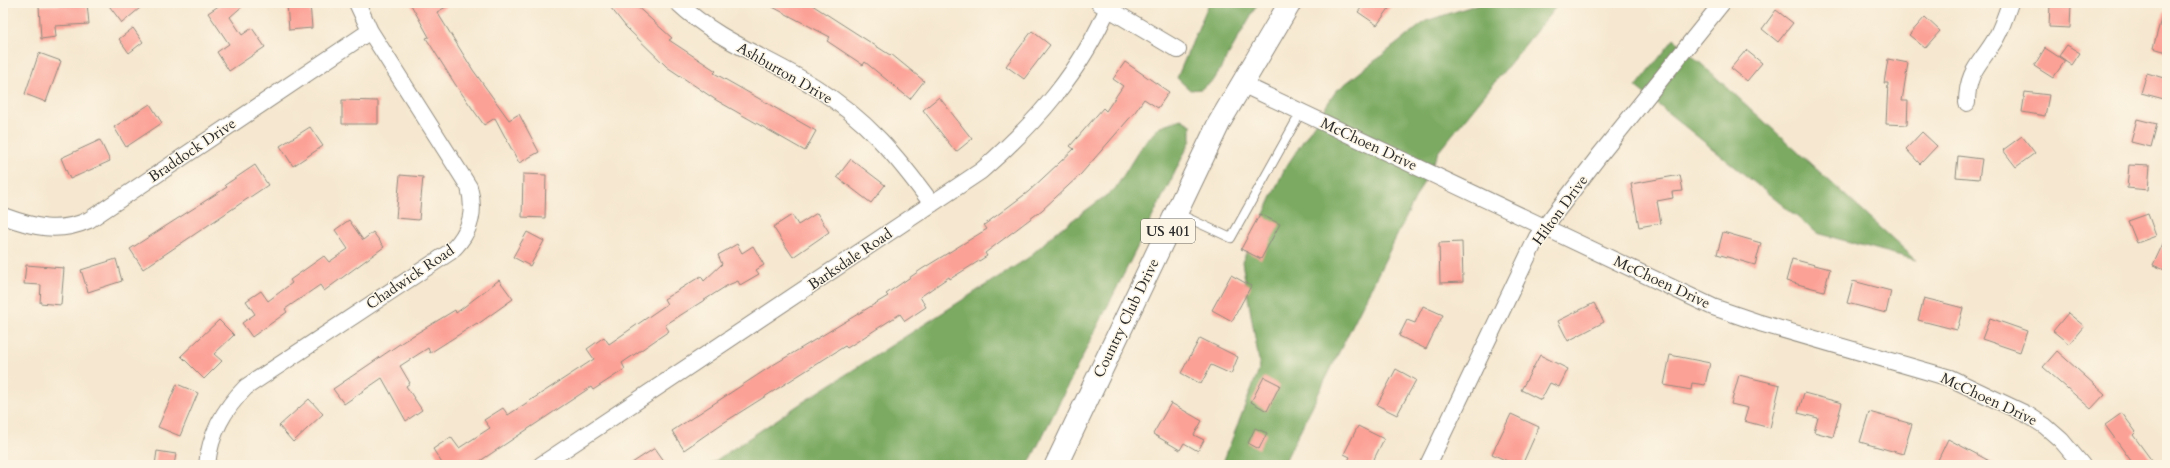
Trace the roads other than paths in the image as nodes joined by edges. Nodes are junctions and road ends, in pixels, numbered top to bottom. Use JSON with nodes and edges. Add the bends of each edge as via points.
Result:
{"nodes":[{"id":1,"x":357,"y":3,"type":"edge"},
{"id":2,"x":678,"y":3,"type":"edge"},
{"id":3,"x":1290,"y":3,"type":"edge"},
{"id":4,"x":1722,"y":3,"type":"edge"},
{"id":5,"x":2010,"y":3,"type":"edge"},
{"id":6,"x":1106,"y":5,"type":"edge"},
{"id":7,"x":370,"y":31,"type":"junction"},
{"id":8,"x":1178,"y":50,"type":"dead end"},
{"id":9,"x":1242,"y":84,"type":"junction"},
{"id":10,"x":1967,"y":103,"type":"dead end"},
{"id":11,"x":1301,"y":112,"type":"junction"},
{"id":12,"x":932,"y":204,"type":"junction"},
{"id":13,"x":1176,"y":213,"type":"junction"},
{"id":14,"x":3,"y":216,"type":"edge"},
{"id":15,"x":1545,"y":227,"type":"junction"},
{"id":16,"x":207,"y":465,"type":"edge"},
{"id":17,"x":541,"y":465,"type":"edge"},
{"id":18,"x":1056,"y":465,"type":"edge"},
{"id":19,"x":1428,"y":465,"type":"edge"},
{"id":20,"x":2082,"y":465,"type":"edge"}],
"edges":[{"from":1,"to":7,"type":"street","name":"Chadwick Road"},
{"from":2,"to":12,"type":"street","name":"Ashburton Drive","via":[[709,30],[815,87],[860,119],[903,164]]},
{"from":3,"to":9,"type":"main road","name":"Country Club Drive","number":"US 401"},
{"from":4,"to":15,"type":"street","name":"Hilton Drive"},
{"from":5,"to":10,"type":"street","via":[[1996,39],[1967,86]]},
{"from":6,"to":8,"type":"street"},
{"from":6,"to":12,"type":"street","name":"Barksdale Road","via":[[1090,46],[1062,89],[1042,113],[981,171]]},
{"from":7,"to":14,"type":"street","name":"Braddock Drive","via":[[89,220],[69,227],[48,229]]},
{"from":7,"to":16,"type":"street","name":"Chadwick Road","via":[[469,187],[472,207],[468,228],[458,245],[450,252],[246,387],[231,402],[220,419],[212,438]]},
{"from":9,"to":11,"type":"street","name":"McChoen Drive"},
{"from":9,"to":13,"type":"main road","name":"Country Club Drive","number":"US 401"},
{"from":11,"to":13,"type":"lane","via":[[1231,238]]},
{"from":11,"to":15,"type":"street","name":"McChoen Drive"},
{"from":12,"to":17,"type":"street","name":"Barksdale Road"},
{"from":13,"to":18,"type":"main road","name":"Country Club Drive","number":"US 401"},
{"from":15,"to":19,"type":"street","name":"Hilton Drive","via":[[1537,237]]},
{"from":15,"to":20,"type":"street","name":"McChoen Drive","via":[[1714,307],[1760,323],[1950,378],[2028,415],[2045,426]]}]}
